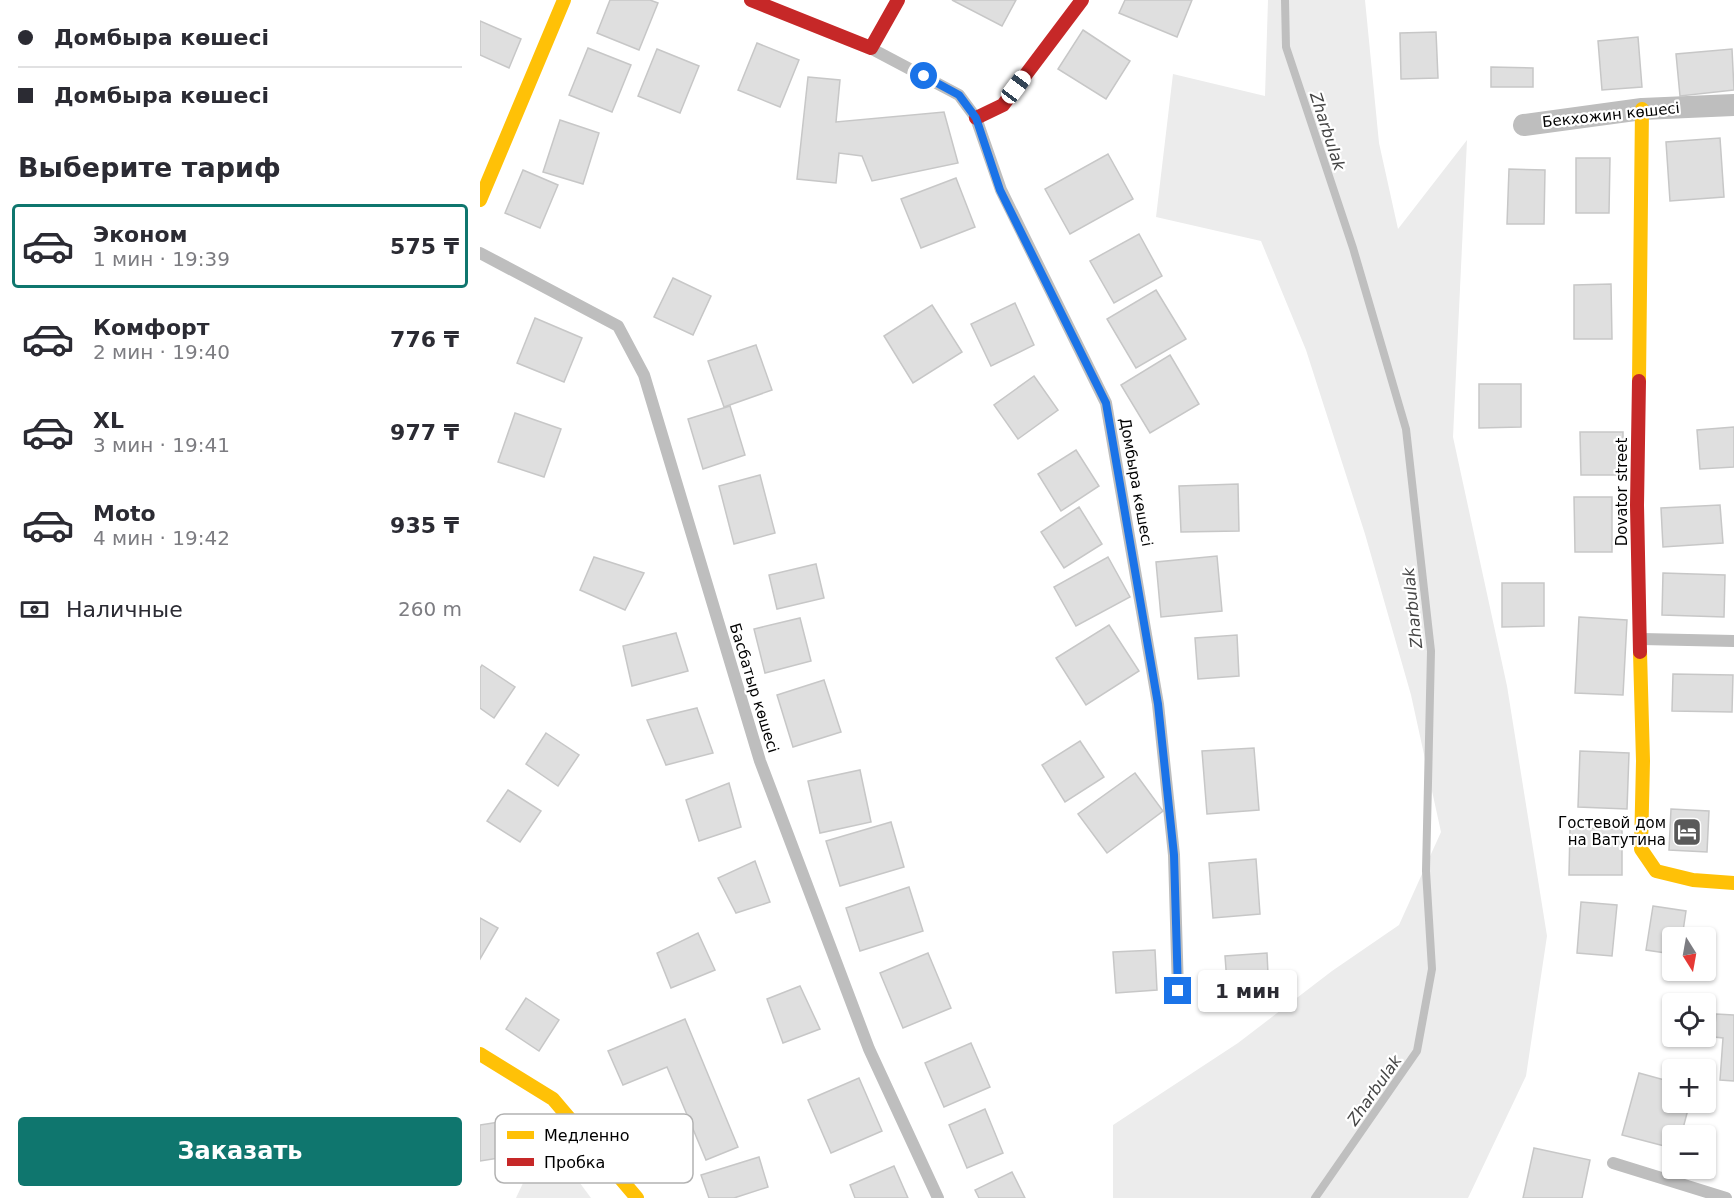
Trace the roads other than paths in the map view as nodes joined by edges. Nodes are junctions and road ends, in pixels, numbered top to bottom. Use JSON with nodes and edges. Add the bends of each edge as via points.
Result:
{"nodes":[{"id":1,"x":564,"y":0,"type":"edge"},
{"id":2,"x":751,"y":0,"type":"edge"},
{"id":3,"x":898,"y":0,"type":"edge"},
{"id":4,"x":1082,"y":0,"type":"edge"},
{"id":5,"x":871,"y":48,"type":"junction"},
{"id":6,"x":1734,"y":105,"type":"edge"},
{"id":7,"x":1641,"y":109,"type":"junction"},
{"id":8,"x":976,"y":118,"type":"junction"},
{"id":9,"x":1524,"y":125,"type":"dead end"},
{"id":10,"x":480,"y":200,"type":"edge"},
{"id":11,"x":480,"y":253,"type":"edge"},
{"id":12,"x":1641,"y":639,"type":"junction"},
{"id":13,"x":1734,"y":641,"type":"edge"},
{"id":14,"x":1734,"y":883,"type":"edge"},
{"id":15,"x":1178,"y":991,"type":"dead end"},
{"id":16,"x":480,"y":1054,"type":"edge"},
{"id":17,"x":566,"y":1114,"type":"edge"},
{"id":18,"x":1613,"y":1163,"type":"dead end"},
{"id":19,"x":624,"y":1183,"type":"edge"},
{"id":20,"x":637,"y":1198,"type":"edge"},
{"id":21,"x":938,"y":1198,"type":"edge"},
{"id":22,"x":1726,"y":1198,"type":"edge"}],
"edges":[{"from":1,"to":10,"type":"street"},
{"from":2,"to":5,"type":"street","name":"Домбыра көшесі"},
{"from":3,"to":5,"type":"street"},
{"from":4,"to":8,"type":"street","via":[[1003,105]]},
{"from":5,"to":8,"type":"lane","name":"Домбыра көшесі","via":[[959,95]]},
{"from":6,"to":7,"type":"street","name":"Бекхожин көшесі"},
{"from":7,"to":9,"type":"street","name":"Бекхожин көшесі"},
{"from":7,"to":12,"type":"street","name":"Dovator street","via":[[1637,505]]},
{"from":8,"to":15,"type":"lane","name":"Домбыра көшесі","via":[[1000,190],[1106,403],[1158,704],[1174,855]]},
{"from":11,"to":21,"type":"lane","name":"Басбатыр көшесі","via":[[618,326],[644,375],[760,761],[869,1049]]},
{"from":12,"to":13,"type":"lane"},
{"from":12,"to":14,"type":"street","name":"Dovator street","via":[[1641,849],[1656,871],[1694,880]]},
{"from":16,"to":17,"type":"street","via":[[553,1099]]},
{"from":18,"to":22,"type":"lane"},
{"from":19,"to":20,"type":"street"}]}
